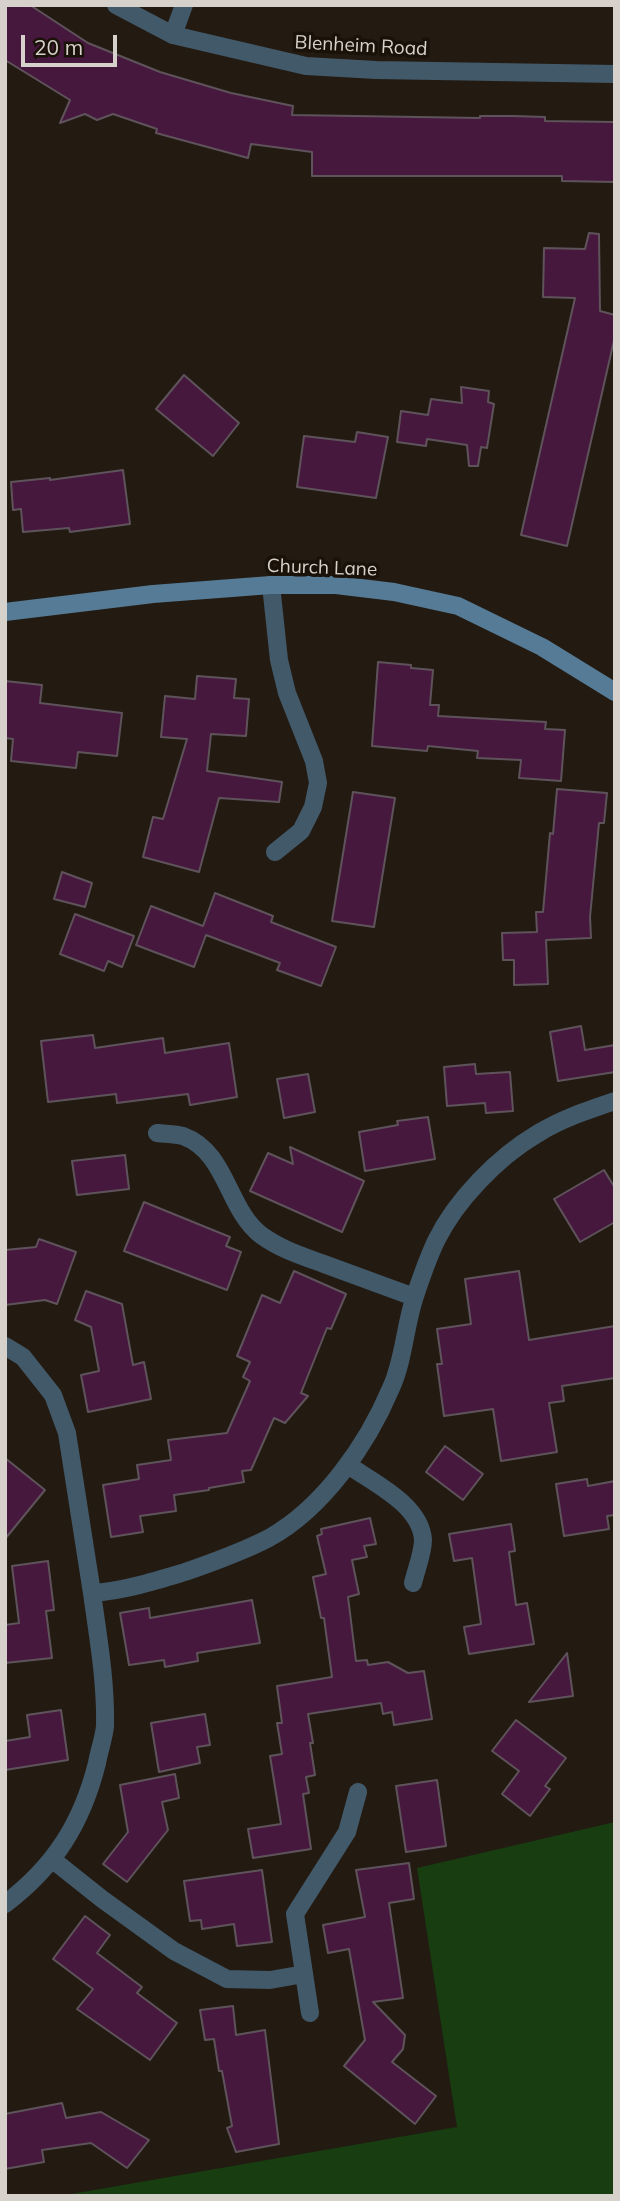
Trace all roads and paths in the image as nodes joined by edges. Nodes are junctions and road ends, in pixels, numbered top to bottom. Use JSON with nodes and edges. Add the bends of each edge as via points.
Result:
{"nodes":[{"id":1,"x":116,"y":5,"type":"edge"},
{"id":2,"x":184,"y":5,"type":"edge"},
{"id":3,"x":173,"y":35,"type":"junction"},
{"id":4,"x":615,"y":74,"type":"edge"},
{"id":5,"x":271,"y":585,"type":"junction"},
{"id":6,"x":5,"y":612,"type":"edge"},
{"id":7,"x":615,"y":692,"type":"edge"},
{"id":8,"x":275,"y":852,"type":"dead end"},
{"id":9,"x":615,"y":1101,"type":"edge"},
{"id":10,"x":157,"y":1133,"type":"dead end"},
{"id":11,"x":414,"y":1297,"type":"junction"},
{"id":12,"x":5,"y":1346,"type":"edge"},
{"id":13,"x":348,"y":1465,"type":"junction"},
{"id":14,"x":413,"y":1583,"type":"dead end"},
{"id":15,"x":92,"y":1593,"type":"junction"},
{"id":16,"x":358,"y":1792,"type":"dead end"},
{"id":17,"x":53,"y":1860,"type":"junction"},
{"id":18,"x":5,"y":1904,"type":"edge"},
{"id":19,"x":304,"y":1974,"type":"junction"},
{"id":20,"x":310,"y":2013,"type":"dead end"}],
"edges":[{"from":1,"to":3,"type":"street","name":"Blenheim Road"},
{"from":2,"to":3,"type":"street"},
{"from":3,"to":4,"type":"street","name":"Blenheim Road","via":[[306,66]]},
{"from":5,"to":6,"type":"street","name":"Church Lane"},
{"from":5,"to":7,"type":"street","name":"Church Lane","via":[[336,585],[458,606],[542,647]]},
{"from":5,"to":8,"type":"street","via":[[279,660],[318,783],[301,831]]},
{"from":9,"to":11,"type":"street","via":[[537,1133],[497,1163],[436,1240]]},
{"from":10,"to":11,"type":"street","via":[[182,1136],[207,1153],[240,1214],[259,1234],[280,1247]]},
{"from":11,"to":13,"type":"street","via":[[393,1385],[374,1426]]},
{"from":12,"to":15,"type":"street","via":[[23,1357],[46,1386],[67,1433]]},
{"from":13,"to":14,"type":"street","via":[[408,1507],[420,1524],[423,1542]]},
{"from":13,"to":15,"type":"street","via":[[311,1506],[271,1537],[163,1579]]},
{"from":15,"to":17,"type":"street","via":[[105,1729],[92,1783],[71,1833]]},
{"from":16,"to":19,"type":"street","via":[[347,1832],[295,1914]]},
{"from":17,"to":18,"type":"street"},
{"from":17,"to":19,"type":"street","via":[[174,1951],[227,1979],[270,1980]]},
{"from":19,"to":20,"type":"street"}]}
